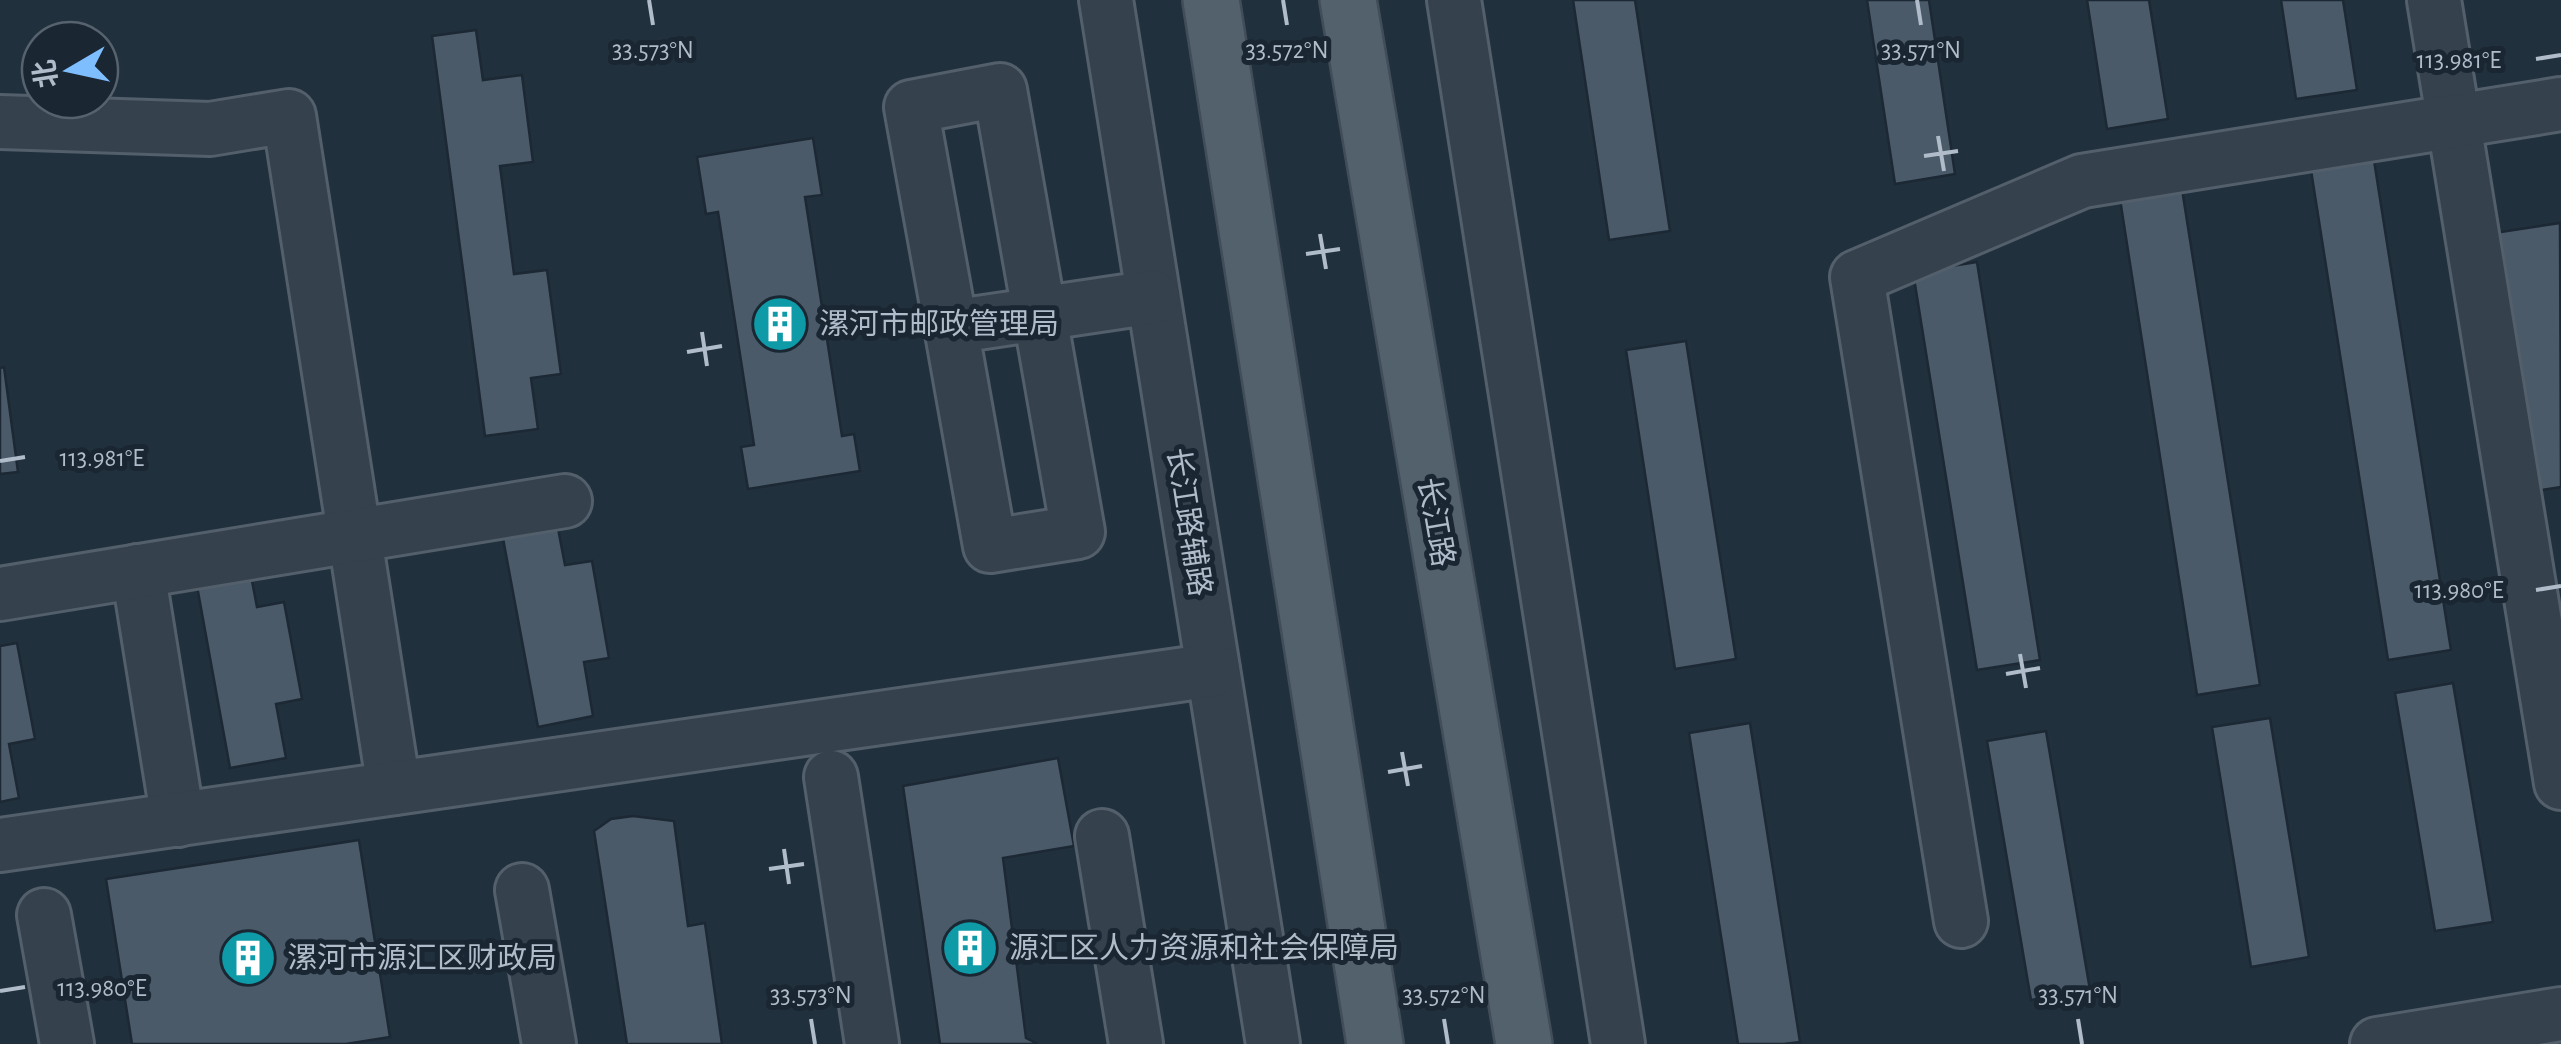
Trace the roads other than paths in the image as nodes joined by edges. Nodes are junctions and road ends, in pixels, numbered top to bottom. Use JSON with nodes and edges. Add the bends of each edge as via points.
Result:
{"nodes":[{"id":1,"x":1106,"y":0,"type":"edge"},
{"id":2,"x":1211,"y":0,"type":"edge"},
{"id":3,"x":1348,"y":0,"type":"edge"},
{"id":4,"x":1454,"y":0,"type":"edge"},
{"id":5,"x":2434,"y":0,"type":"edge"},
{"id":6,"x":2561,"y":104,"type":"edge"},
{"id":7,"x":2454,"y":121,"type":"junction"},
{"id":8,"x":0,"y":122,"type":"edge"},
{"id":9,"x":1152,"y":297,"type":"junction"},
{"id":10,"x":1039,"y":313,"type":"junction"},
{"id":11,"x":951,"y":327,"type":"junction"},
{"id":12,"x":565,"y":501,"type":"dead end"},
{"id":13,"x":355,"y":536,"type":"junction"},
{"id":14,"x":138,"y":571,"type":"junction"},
{"id":15,"x":0,"y":594,"type":"edge"},
{"id":16,"x":1213,"y":670,"type":"junction"},
{"id":17,"x":831,"y":778,"type":"dead end"},
{"id":18,"x":2561,"y":783,"type":"edge"},
{"id":19,"x":394,"y":788,"type":"junction"},
{"id":20,"x":178,"y":820,"type":"junction"},
{"id":21,"x":1102,"y":836,"type":"dead end"},
{"id":22,"x":0,"y":846,"type":"edge"},
{"id":23,"x":522,"y":890,"type":"dead end"},
{"id":24,"x":44,"y":915,"type":"dead end"},
{"id":25,"x":1960,"y":920,"type":"dead end"},
{"id":26,"x":2561,"y":1014,"type":"edge"},
{"id":27,"x":67,"y":1044,"type":"edge"},
{"id":28,"x":549,"y":1044,"type":"edge"},
{"id":29,"x":872,"y":1044,"type":"edge"},
{"id":30,"x":1136,"y":1044,"type":"edge"},
{"id":31,"x":1273,"y":1044,"type":"edge"},
{"id":32,"x":1375,"y":1044,"type":"edge"},
{"id":33,"x":1524,"y":1044,"type":"edge"},
{"id":34,"x":1618,"y":1044,"type":"edge"},
{"id":35,"x":2377,"y":1044,"type":"edge"}],
"edges":[{"from":1,"to":9,"type":"street","name":"长江路辅路"},
{"from":2,"to":32,"type":"main road"},
{"from":3,"to":33,"type":"main road","name":"长江路"},
{"from":4,"to":34,"type":"street"},
{"from":5,"to":7,"type":"street"},
{"from":6,"to":7,"type":"street"},
{"from":7,"to":18,"type":"street"},
{"from":7,"to":25,"type":"street","via":[[2082,181],[1857,276]]},
{"from":8,"to":13,"type":"street","via":[[210,129],[289,116]]},
{"from":9,"to":10,"type":"street"},
{"from":9,"to":16,"type":"street","name":"长江路辅路"},
{"from":10,"to":11,"type":"street"},
{"from":10,"to":11,"type":"street","via":[[1078,532],[990,546]]},
{"from":10,"to":11,"type":"street","via":[[1000,90],[912,107]]},
{"from":12,"to":13,"type":"street"},
{"from":13,"to":14,"type":"street"},
{"from":13,"to":19,"type":"street"},
{"from":14,"to":15,"type":"street"},
{"from":14,"to":20,"type":"street"},
{"from":16,"to":19,"type":"street"},
{"from":16,"to":31,"type":"street","name":"长江路辅路"},
{"from":17,"to":29,"type":"street"},
{"from":19,"to":20,"type":"street"},
{"from":20,"to":22,"type":"street"},
{"from":21,"to":30,"type":"street"},
{"from":23,"to":28,"type":"street"},
{"from":24,"to":27,"type":"street"},
{"from":26,"to":35,"type":"street"}]}
